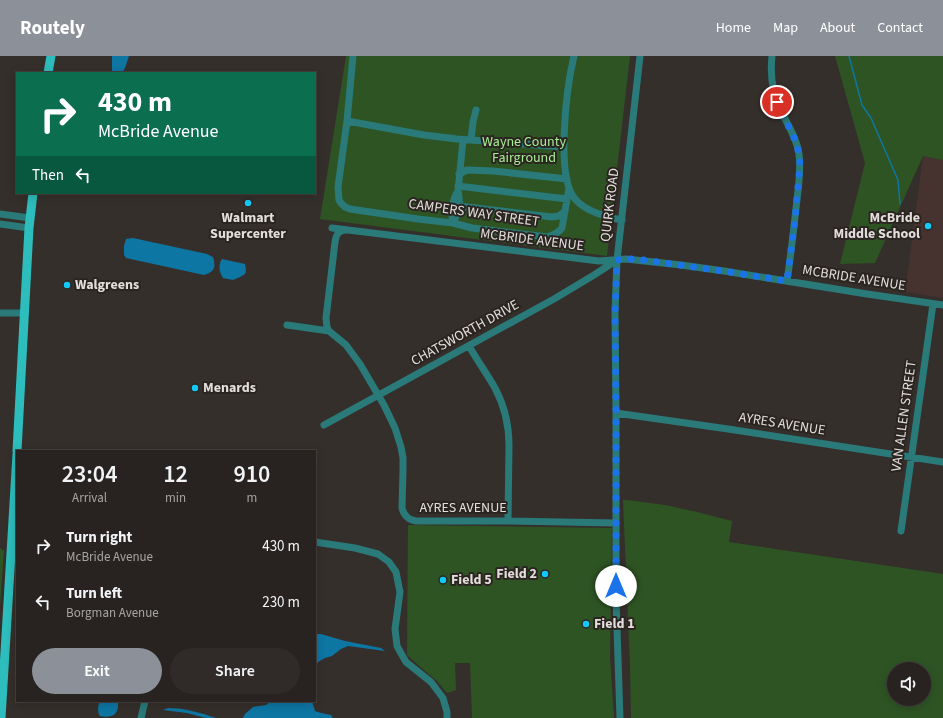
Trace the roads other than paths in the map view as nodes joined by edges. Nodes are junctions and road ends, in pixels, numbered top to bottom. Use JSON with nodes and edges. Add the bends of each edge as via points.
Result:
{"nodes":[{"id":1,"x":51,"y":56,"type":"edge"},
{"id":2,"x":353,"y":56,"type":"edge"},
{"id":3,"x":574,"y":56,"type":"edge"},
{"id":4,"x":640,"y":56,"type":"edge"},
{"id":5,"x":772,"y":56,"type":"edge"},
{"id":6,"x":48,"y":72,"type":"edge"},
{"id":7,"x":476,"y":110,"type":"dead end"},
{"id":8,"x":347,"y":121,"type":"junction"},
{"id":9,"x":463,"y":140,"type":"junction"},
{"id":10,"x":471,"y":140,"type":"junction"},
{"id":11,"x":563,"y":147,"type":"junction"},
{"id":12,"x":459,"y":174,"type":"junction"},
{"id":13,"x":567,"y":179,"type":"junction"},
{"id":14,"x":458,"y":188,"type":"junction"},
{"id":15,"x":569,"y":188,"type":"junction"},
{"id":16,"x":33,"y":194,"type":"edge"},
{"id":17,"x":567,"y":198,"type":"junction"},
{"id":18,"x":459,"y":206,"type":"junction"},
{"id":19,"x":565,"y":211,"type":"junction"},
{"id":20,"x":0,"y":214,"type":"edge"},
{"id":21,"x":30,"y":218,"type":"junction"},
{"id":22,"x":622,"y":220,"type":"junction"},
{"id":23,"x":454,"y":223,"type":"junction"},
{"id":24,"x":0,"y":224,"type":"edge"},
{"id":25,"x":29,"y":228,"type":"junction"},
{"id":26,"x":332,"y":228,"type":"dead end"},
{"id":27,"x":347,"y":230,"type":"junction"},
{"id":28,"x":617,"y":260,"type":"junction"},
{"id":29,"x":787,"y":281,"type":"junction"},
{"id":30,"x":933,"y":304,"type":"junction"},
{"id":31,"x":943,"y":305,"type":"edge"},
{"id":32,"x":0,"y":313,"type":"edge"},
{"id":33,"x":25,"y":313,"type":"junction"},
{"id":34,"x":287,"y":325,"type":"dead end"},
{"id":35,"x":329,"y":331,"type":"junction"},
{"id":36,"x":469,"y":346,"type":"junction"},
{"id":37,"x":379,"y":396,"type":"junction"},
{"id":38,"x":616,"y":413,"type":"junction"},
{"id":39,"x":324,"y":425,"type":"dead end"},
{"id":40,"x":17,"y":450,"type":"edge"},
{"id":41,"x":911,"y":457,"type":"junction"},
{"id":42,"x":943,"y":462,"type":"edge"},
{"id":43,"x":16,"y":470,"type":"edge"},
{"id":44,"x":508,"y":521,"type":"junction"},
{"id":45,"x":616,"y":523,"type":"junction"},
{"id":46,"x":901,"y":531,"type":"dead end"},
{"id":47,"x":316,"y":542,"type":"edge"},
{"id":48,"x":146,"y":702,"type":"edge"},
{"id":49,"x":1,"y":718,"type":"edge"},
{"id":50,"x":141,"y":718,"type":"edge"},
{"id":51,"x":447,"y":718,"type":"edge"},
{"id":52,"x":620,"y":718,"type":"edge"}],
"edges":[{"from":1,"to":6,"type":"main road"},
{"from":2,"to":8,"type":"street"},
{"from":3,"to":11,"type":"street","via":[[568,88]]},
{"from":4,"to":22,"type":"street","name":"QUIRK ROAD"},
{"from":5,"to":29,"type":"street","via":[[773,90],[796,142],[800,164]]},
{"from":7,"to":10,"type":"street"},
{"from":8,"to":9,"type":"street"},
{"from":8,"to":23,"type":"street","name":"CAMPERS WAY STREET","via":[[338,187],[338,196],[345,207]]},
{"from":9,"to":10,"type":"street"},
{"from":9,"to":12,"type":"street"},
{"from":10,"to":11,"type":"street"},
{"from":11,"to":13,"type":"street"},
{"from":12,"to":13,"type":"street","via":[[466,170],[493,170]]},
{"from":12,"to":14,"type":"street"},
{"from":13,"to":15,"type":"street"},
{"from":14,"to":17,"type":"street"},
{"from":14,"to":18,"type":"street"},
{"from":14,"to":23,"type":"street","via":[[454,195]]},
{"from":15,"to":17,"type":"street","name":"CAMPERS WAY STREET"},
{"from":15,"to":22,"type":"street","via":[[573,198],[586,208]]},
{"from":16,"to":21,"type":"main road"},
{"from":17,"to":19,"type":"street","name":"CAMPERS WAY STREET"},
{"from":18,"to":19,"type":"street","via":[[552,217],[559,216]]},
{"from":18,"to":23,"type":"street"},
{"from":19,"to":23,"type":"street","name":"CAMPERS WAY STREET","via":[[562,228],[548,237],[472,228]]},
{"from":20,"to":21,"type":"street"},
{"from":21,"to":25,"type":"main road"},
{"from":22,"to":28,"type":"street","name":"QUIRK ROAD"},
{"from":24,"to":25,"type":"street"},
{"from":25,"to":33,"type":"main road"},
{"from":26,"to":27,"type":"street","name":"MCBRIDE AVENUE"},
{"from":27,"to":28,"type":"street","name":"MCBRIDE AVENUE","via":[[599,261]]},
{"from":27,"to":35,"type":"street","via":[[337,234],[335,242],[326,318]]},
{"from":28,"to":29,"type":"street","name":"MCBRIDE AVENUE","via":[[642,260]]},
{"from":28,"to":36,"type":"street","name":"CHATSWORTH DRIVE","via":[[554,299]]},
{"from":28,"to":38,"type":"street","name":"QUIRK ROAD"},
{"from":29,"to":30,"type":"street","name":"MCBRIDE AVENUE"},
{"from":30,"to":31,"type":"street","name":"MCBRIDE AVENUE"},
{"from":30,"to":41,"type":"street","name":"VAN ALLEN STREET"},
{"from":32,"to":33,"type":"street"},
{"from":33,"to":40,"type":"main road"},
{"from":34,"to":35,"type":"street"},
{"from":35,"to":37,"type":"street","via":[[354,355]]},
{"from":36,"to":37,"type":"street","name":"CHATSWORTH DRIVE"},
{"from":36,"to":44,"type":"street","via":[[495,389],[505,413],[509,434]]},
{"from":37,"to":39,"type":"street","name":"CHATSWORTH DRIVE"},
{"from":37,"to":44,"type":"street","name":"AYRES AVENUE","via":[[395,428],[401,447],[404,470],[402,508],[407,517],[416,521]]},
{"from":38,"to":41,"type":"street","name":"AYRES AVENUE"},
{"from":38,"to":45,"type":"street","name":"QUIRK ROAD"},
{"from":41,"to":42,"type":"street","name":"AYRES AVENUE"},
{"from":41,"to":46,"type":"street","name":"VAN ALLEN STREET"},
{"from":43,"to":49,"type":"main road"},
{"from":44,"to":45,"type":"street","name":"AYRES AVENUE"},
{"from":45,"to":52,"type":"street","name":"QUIRK ROAD"},
{"from":47,"to":51,"type":"street","via":[[378,554],[390,562],[396,572],[400,592],[395,629],[397,646],[406,662],[431,682],[443,698]]},
{"from":48,"to":50,"type":"street"}]}
